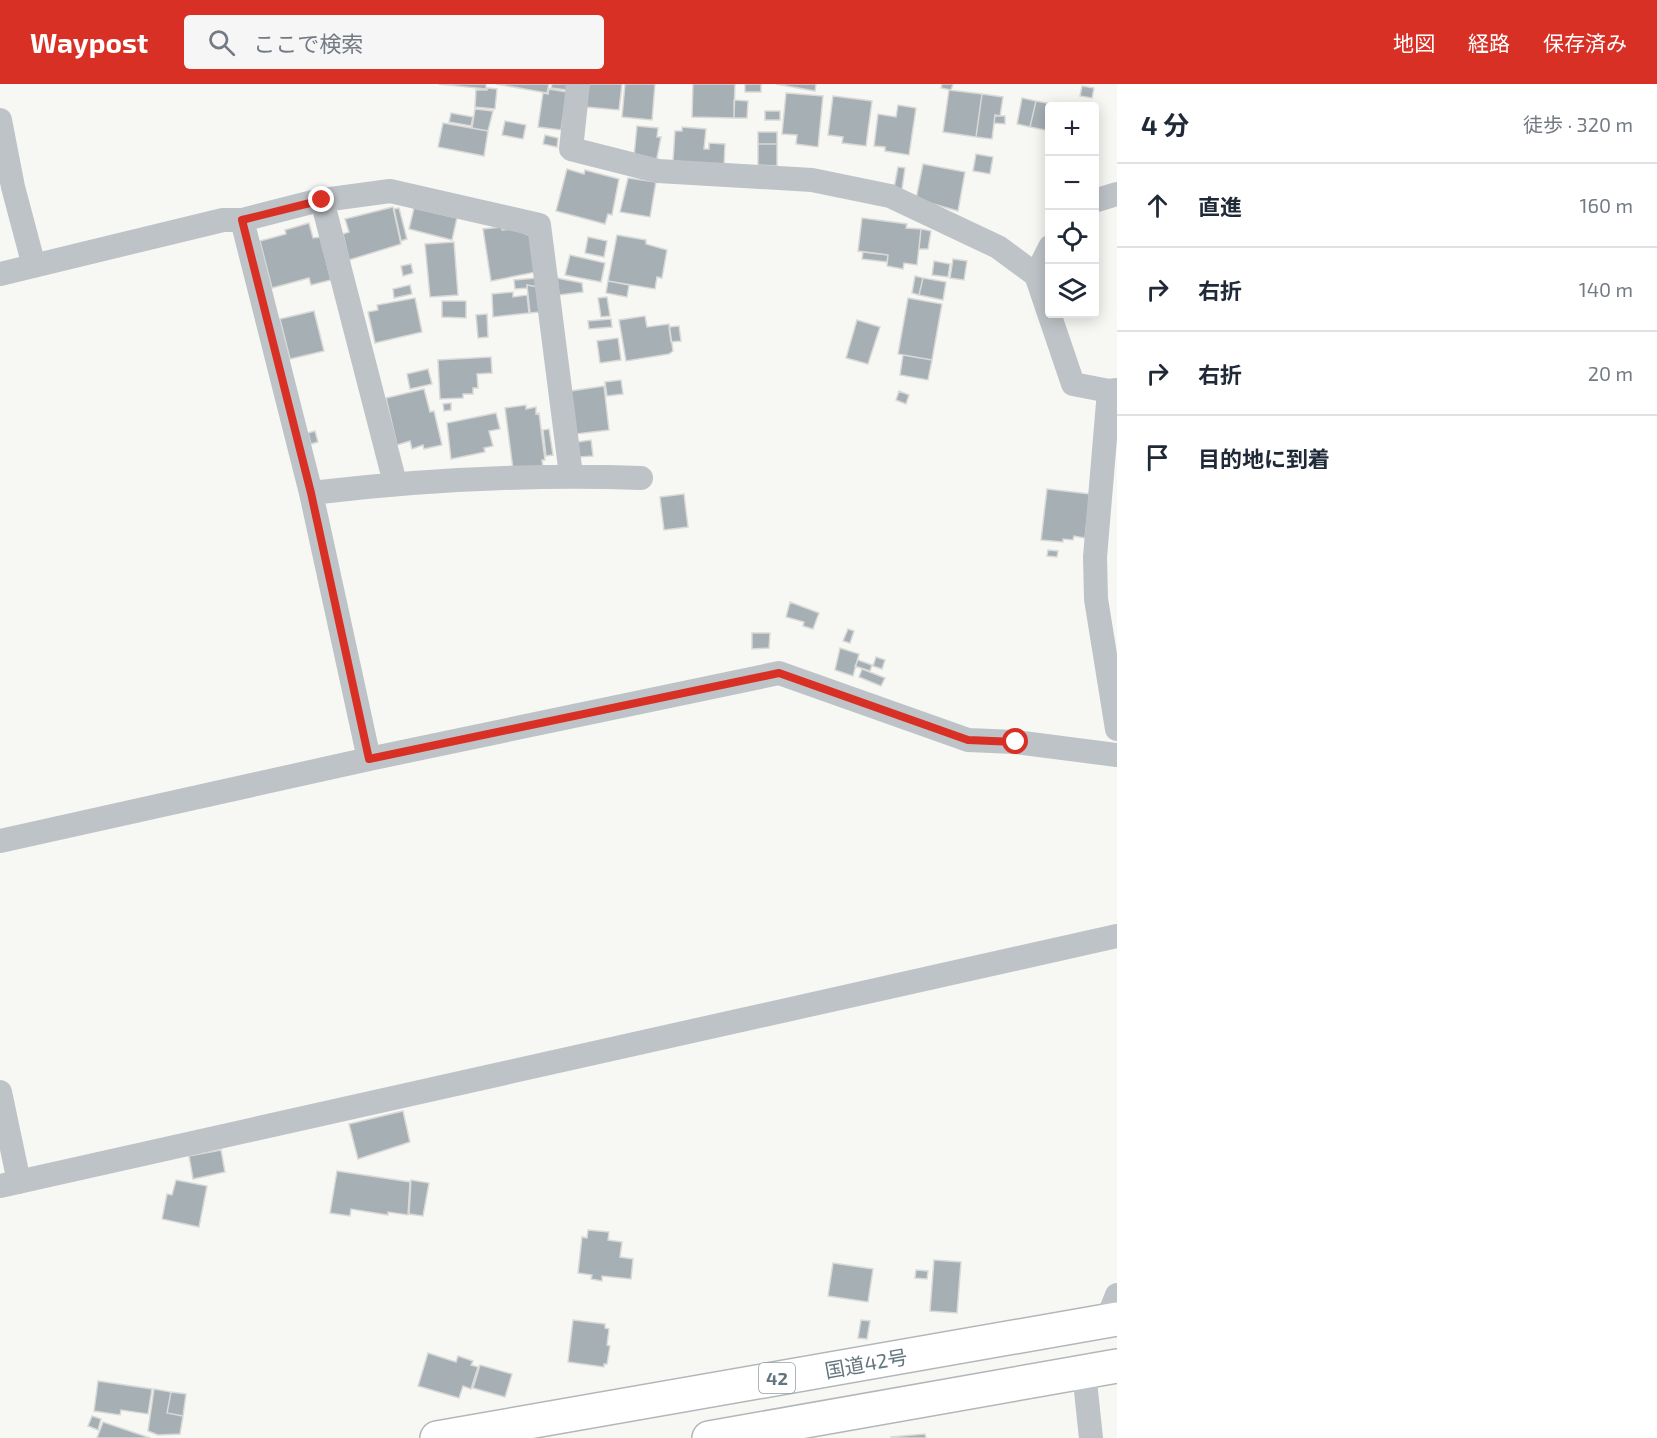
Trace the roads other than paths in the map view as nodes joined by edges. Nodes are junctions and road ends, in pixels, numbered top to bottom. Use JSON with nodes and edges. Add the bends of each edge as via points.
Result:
{"nodes":[{"id":1,"x":578,"y":84,"type":"edge"},
{"id":2,"x":0,"y":120,"type":"edge"},
{"id":3,"x":1117,"y":194,"type":"edge"},
{"id":4,"x":322,"y":200,"type":"junction"},
{"id":5,"x":1099,"y":200,"type":"edge"},
{"id":6,"x":242,"y":220,"type":"junction"},
{"id":7,"x":1045,"y":258,"type":"edge"},
{"id":8,"x":34,"y":266,"type":"junction"},
{"id":9,"x":0,"y":274,"type":"edge"},
{"id":10,"x":1036,"y":275,"type":"junction"},
{"id":11,"x":1113,"y":390,"type":"edge"},
{"id":12,"x":571,"y":475,"type":"junction"},
{"id":13,"x":641,"y":478,"type":"dead end"},
{"id":14,"x":395,"y":483,"type":"junction"},
{"id":15,"x":311,"y":493,"type":"junction"},
{"id":16,"x":1117,"y":729,"type":"edge"},
{"id":17,"x":1117,"y":755,"type":"edge"},
{"id":18,"x":369,"y":759,"type":"junction"},
{"id":19,"x":0,"y":841,"type":"edge"},
{"id":20,"x":1117,"y":936,"type":"edge"},
{"id":21,"x":0,"y":1092,"type":"edge"},
{"id":22,"x":10,"y":1184,"type":"edge"},
{"id":23,"x":1114,"y":1311,"type":"edge"},
{"id":24,"x":1117,"y":1366,"type":"edge"},
{"id":25,"x":1084,"y":1372,"type":"junction"},
{"id":26,"x":437,"y":1438,"type":"edge"},
{"id":27,"x":709,"y":1438,"type":"edge"},
{"id":28,"x":1091,"y":1438,"type":"edge"}],
"edges":[{"from":1,"to":10,"type":"street","via":[[571,149],[658,171],[812,180],[890,196],[998,247]]},
{"from":2,"to":8,"type":"street"},
{"from":3,"to":5,"type":"street"},
{"from":4,"to":6,"type":"street"},
{"from":4,"to":12,"type":"street","via":[[390,191],[539,225]]},
{"from":4,"to":14,"type":"street"},
{"from":6,"to":8,"type":"street","via":[[223,220]]},
{"from":6,"to":15,"type":"street"},
{"from":7,"to":10,"type":"street"},
{"from":8,"to":9,"type":"street"},
{"from":10,"to":11,"type":"street","via":[[1073,384]]},
{"from":11,"to":16,"type":"street","via":[[1095,557],[1096,599]]},
{"from":12,"to":13,"type":"street"},
{"from":12,"to":14,"type":"street"},
{"from":14,"to":15,"type":"street"},
{"from":15,"to":18,"type":"street"},
{"from":17,"to":18,"type":"street","via":[[968,740],[779,673]]},
{"from":18,"to":19,"type":"street"},
{"from":20,"to":22,"type":"street"},
{"from":21,"to":22,"type":"street"},
{"from":23,"to":26,"type":"highway","name":"国道42号","number":"42"},
{"from":24,"to":25,"type":"highway"},
{"from":25,"to":27,"type":"highway"},
{"from":25,"to":28,"type":"street"}]}
